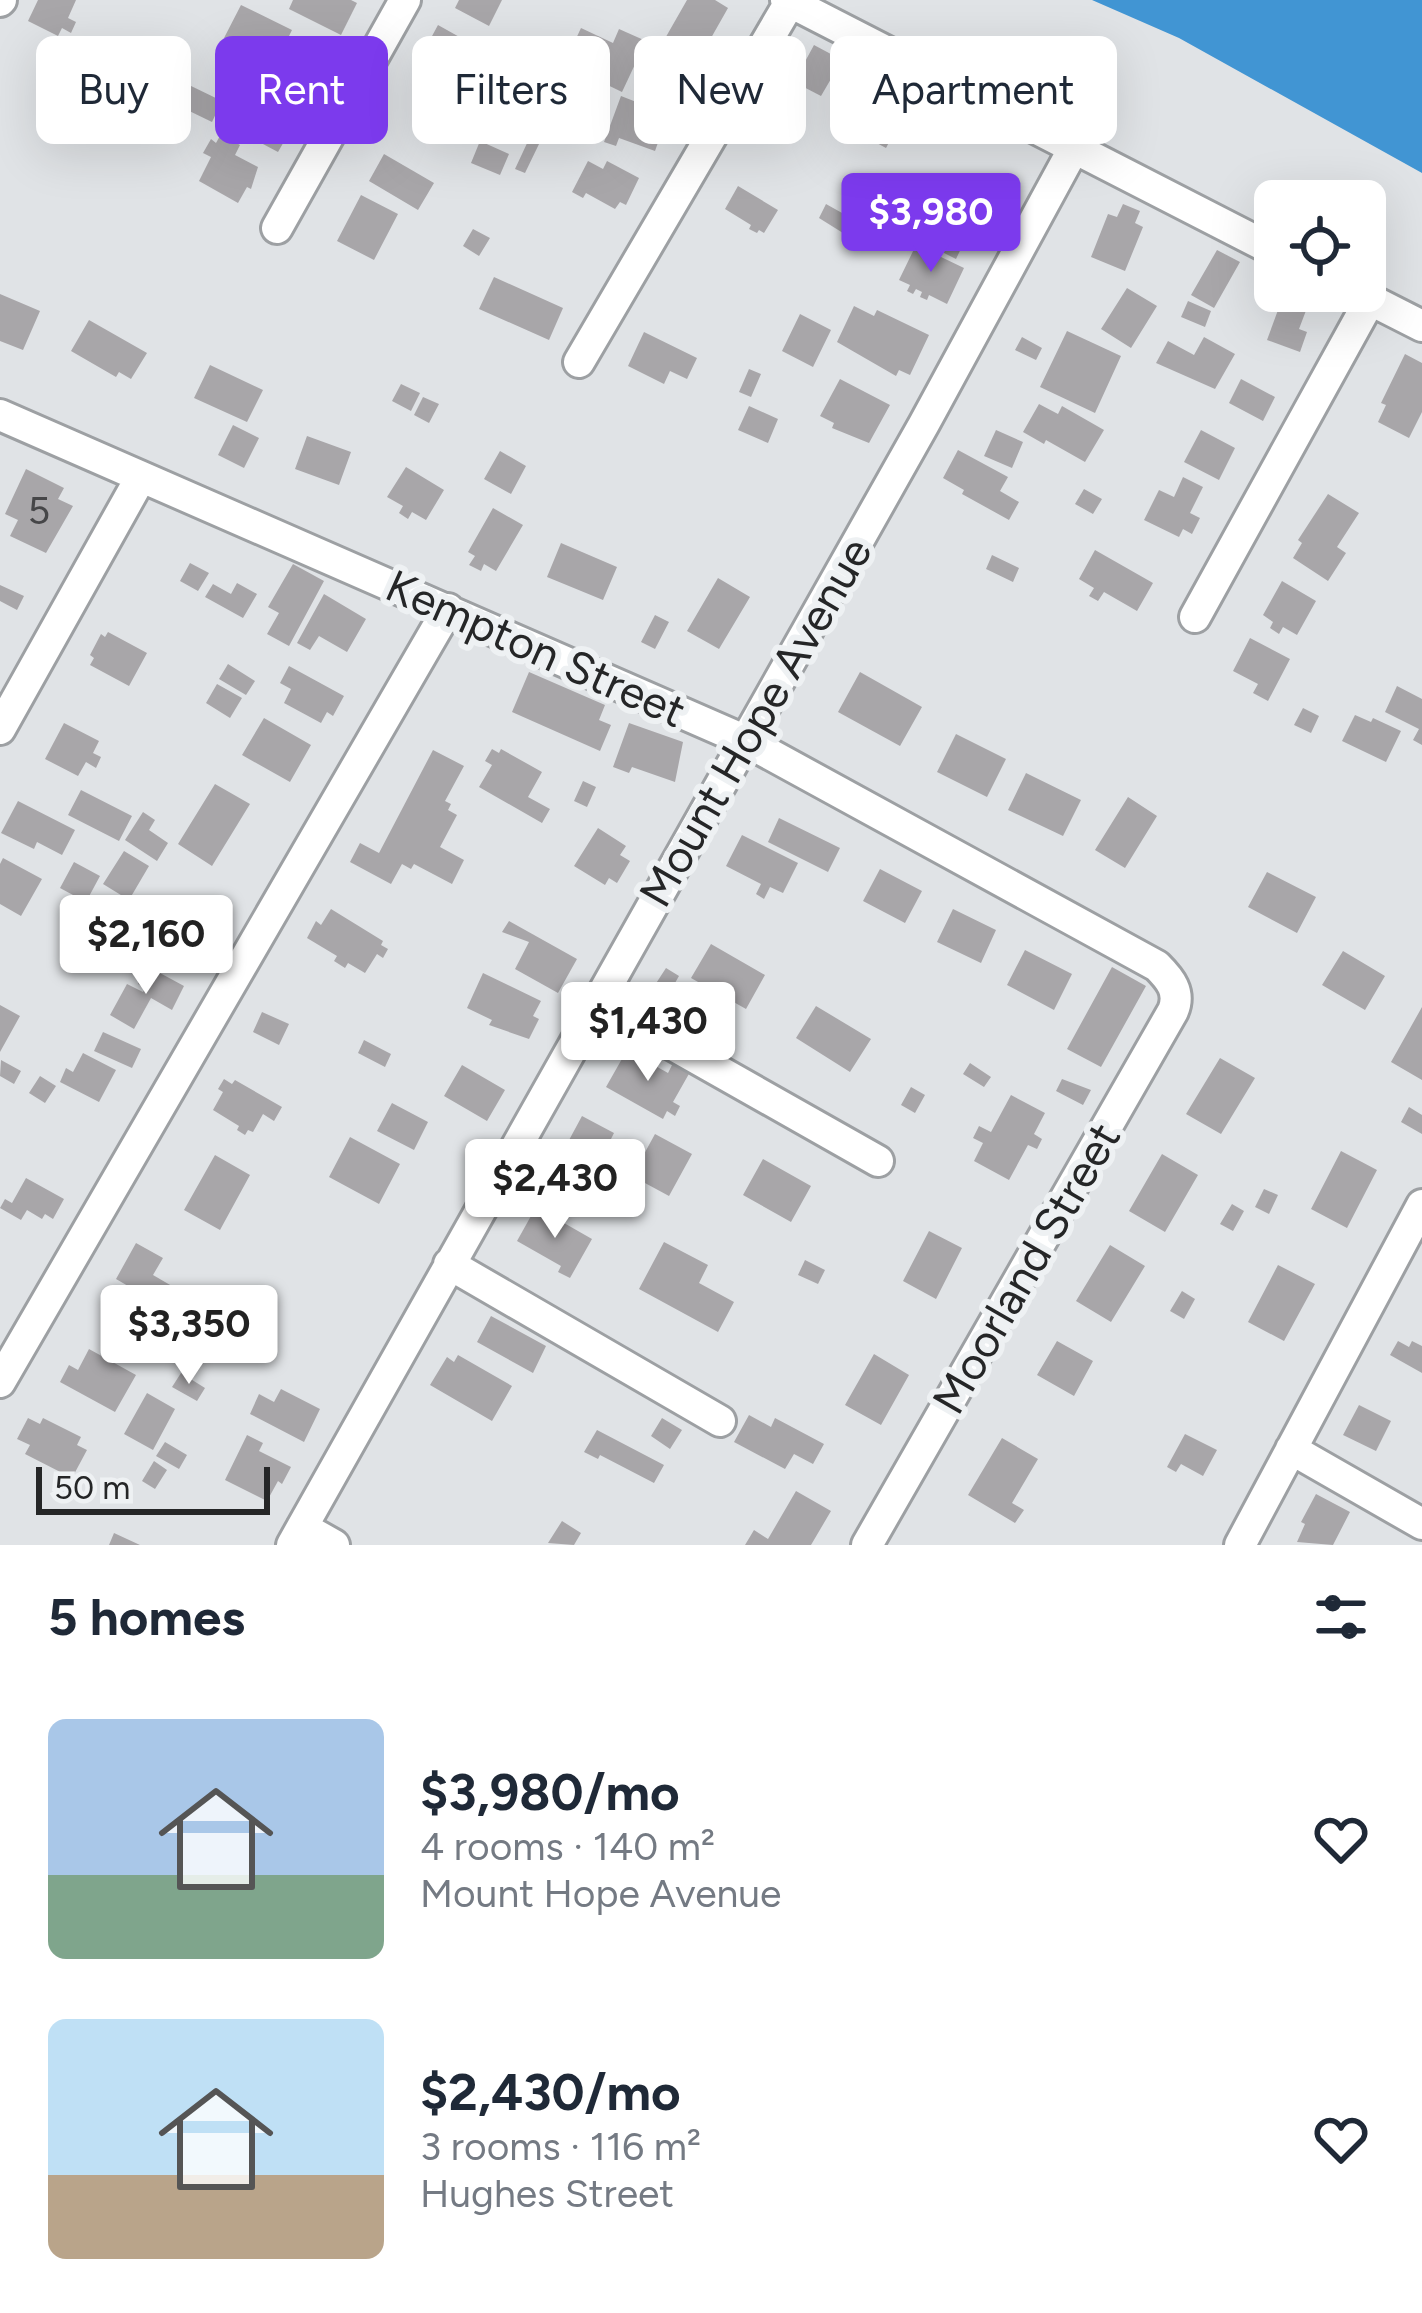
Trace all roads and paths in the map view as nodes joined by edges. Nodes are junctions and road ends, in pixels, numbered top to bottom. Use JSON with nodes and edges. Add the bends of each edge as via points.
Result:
{"nodes":[{"id":1,"x":405,"y":0,"type":"edge"},
{"id":2,"x":788,"y":1,"type":"edge"},
{"id":3,"x":1075,"y":148,"type":"junction"},
{"id":4,"x":277,"y":228,"type":"dead end"},
{"id":5,"x":1254,"y":240,"type":"edge"},
{"id":6,"x":1386,"y":307,"type":"edge"},
{"id":7,"x":1353,"y":312,"type":"edge"},
{"id":8,"x":1422,"y":326,"type":"edge"},
{"id":9,"x":579,"y":362,"type":"dead end"},
{"id":10,"x":0,"y":415,"type":"edge"},
{"id":11,"x":141,"y":477,"type":"junction"},
{"id":12,"x":448,"y":609,"type":"junction"},
{"id":13,"x":1195,"y":617,"type":"dead end"},
{"id":14,"x":0,"y":729,"type":"edge"},
{"id":15,"x":744,"y":740,"type":"junction"},
{"id":16,"x":1175,"y":989,"type":"joint"},
{"id":17,"x":596,"y":1002,"type":"junction"},
{"id":18,"x":878,"y":1161,"type":"dead end"},
{"id":19,"x":1422,"y":1205,"type":"edge"},
{"id":20,"x":449,"y":1264,"type":"junction"},
{"id":21,"x":0,"y":1382,"type":"edge"},
{"id":22,"x":720,"y":1421,"type":"dead end"},
{"id":23,"x":1291,"y":1449,"type":"junction"},
{"id":24,"x":1422,"y":1524,"type":"edge"},
{"id":25,"x":297,"y":1536,"type":"edge"},
{"id":26,"x":334,"y":1545,"type":"edge"},
{"id":27,"x":867,"y":1545,"type":"edge"},
{"id":28,"x":1240,"y":1545,"type":"edge"}],
"edges":[{"from":1,"to":4,"type":"street"},
{"from":2,"to":3,"type":"street"},
{"from":2,"to":9,"type":"street"},
{"from":3,"to":5,"type":"street"},
{"from":3,"to":15,"type":"street","name":"Mount Hope Avenue"},
{"from":6,"to":8,"type":"street"},
{"from":7,"to":13,"type":"street"},
{"from":10,"to":11,"type":"street","name":"Kempton Street"},
{"from":11,"to":12,"type":"street","name":"Kempton Street"},
{"from":11,"to":14,"type":"street"},
{"from":12,"to":15,"type":"street","name":"Kempton Street"},
{"from":12,"to":21,"type":"street"},
{"from":15,"to":16,"type":"street","name":"Kempton Street","via":[[1157,966]]},
{"from":15,"to":17,"type":"street","name":"Mount Hope Avenue"},
{"from":16,"to":27,"type":"street","name":"Moorland Street","via":[[1173,1011]]},
{"from":17,"to":18,"type":"street"},
{"from":17,"to":20,"type":"street","name":"Mount Hope Avenue"},
{"from":19,"to":23,"type":"street"},
{"from":20,"to":22,"type":"street"},
{"from":20,"to":25,"type":"street","name":"Mount Hope Avenue"},
{"from":23,"to":24,"type":"street"},
{"from":23,"to":28,"type":"street"},
{"from":25,"to":26,"type":"street"}]}
